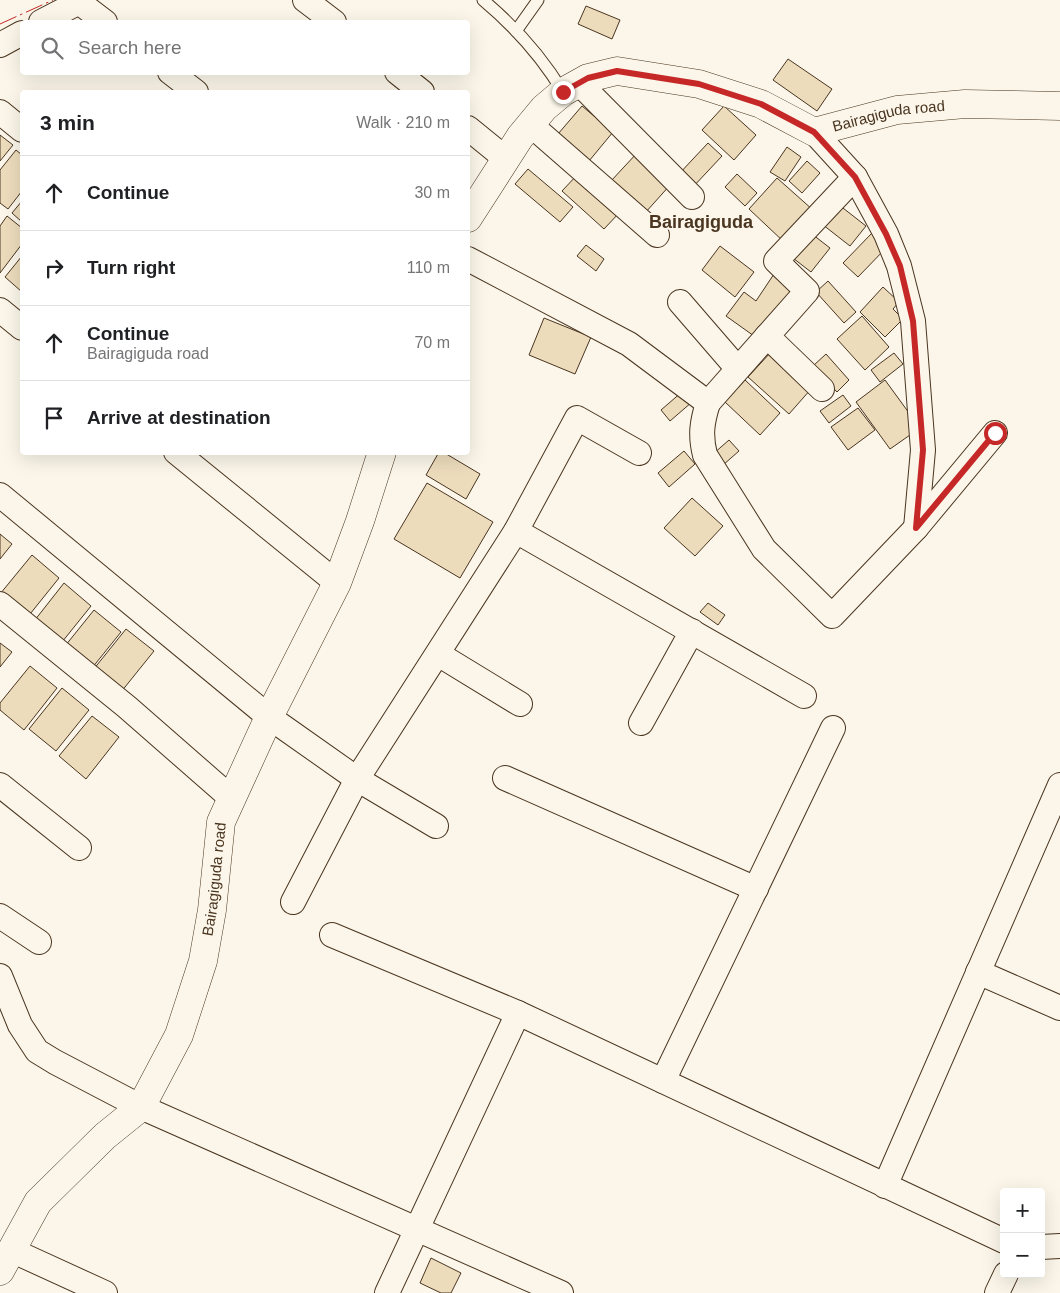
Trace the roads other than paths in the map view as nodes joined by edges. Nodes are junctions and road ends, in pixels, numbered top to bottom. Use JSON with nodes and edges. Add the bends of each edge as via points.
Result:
{"nodes":[{"id":1,"x":305,"y":0,"type":"edge"},
{"id":2,"x":483,"y":0,"type":"edge"},
{"id":3,"x":538,"y":0,"type":"edge"},
{"id":4,"x":79,"y":1,"type":"edge"},
{"id":5,"x":45,"y":20,"type":"edge"},
{"id":6,"x":103,"y":20,"type":"edge"},
{"id":7,"x":331,"y":20,"type":"edge"},
{"id":8,"x":516,"y":31,"type":"junction"},
{"id":9,"x":20,"y":33,"type":"edge"},
{"id":10,"x":0,"y":45,"type":"edge"},
{"id":11,"x":174,"y":75,"type":"edge"},
{"id":12,"x":401,"y":75,"type":"edge"},
{"id":13,"x":571,"y":87,"type":"junction"},
{"id":14,"x":193,"y":90,"type":"edge"},
{"id":15,"x":420,"y":90,"type":"edge"},
{"id":16,"x":1060,"y":106,"type":"edge"},
{"id":17,"x":0,"y":112,"type":"edge"},
{"id":18,"x":531,"y":124,"type":"junction"},
{"id":19,"x":20,"y":128,"type":"edge"},
{"id":20,"x":470,"y":130,"type":"edge"},
{"id":21,"x":814,"y":132,"type":"junction"},
{"id":22,"x":506,"y":159,"type":"junction"},
{"id":23,"x":855,"y":177,"type":"junction"},
{"id":24,"x":692,"y":197,"type":"dead end"},
{"id":25,"x":470,"y":215,"type":"edge"},
{"id":26,"x":657,"y":235,"type":"dead end"},
{"id":27,"x":470,"y":260,"type":"edge"},
{"id":28,"x":680,"y":302,"type":"dead end"},
{"id":29,"x":0,"y":310,"type":"edge"},
{"id":30,"x":20,"y":326,"type":"edge"},
{"id":31,"x":767,"y":336,"type":"junction"},
{"id":32,"x":737,"y":368,"type":"junction"},
{"id":33,"x":822,"y":389,"type":"dead end"},
{"id":34,"x":708,"y":403,"type":"junction"},
{"id":35,"x":995,"y":433,"type":"dead end"},
{"id":36,"x":639,"y":452,"type":"dead end"},
{"id":37,"x":180,"y":455,"type":"edge"},
{"id":38,"x":381,"y":455,"type":"edge"},
{"id":39,"x":0,"y":495,"type":"edge"},
{"id":40,"x":916,"y":528,"type":"junction"},
{"id":41,"x":516,"y":531,"type":"junction"},
{"id":42,"x":336,"y":583,"type":"junction"},
{"id":43,"x":0,"y":604,"type":"edge"},
{"id":44,"x":692,"y":631,"type":"junction"},
{"id":45,"x":438,"y":654,"type":"junction"},
{"id":46,"x":804,"y":696,"type":"dead end"},
{"id":47,"x":520,"y":704,"type":"dead end"},
{"id":48,"x":269,"y":716,"type":"junction"},
{"id":49,"x":641,"y":723,"type":"dead end"},
{"id":50,"x":833,"y":728,"type":"dead end"},
{"id":51,"x":505,"y":778,"type":"dead end"},
{"id":52,"x":357,"y":779,"type":"junction"},
{"id":53,"x":0,"y":785,"type":"edge"},
{"id":54,"x":231,"y":798,"type":"junction"},
{"id":55,"x":1057,"y":798,"type":"edge"},
{"id":56,"x":436,"y":826,"type":"dead end"},
{"id":57,"x":79,"y":848,"type":"dead end"},
{"id":58,"x":756,"y":889,"type":"junction"},
{"id":59,"x":293,"y":902,"type":"dead end"},
{"id":60,"x":0,"y":916,"type":"edge"},
{"id":61,"x":332,"y":934,"type":"dead end"},
{"id":62,"x":39,"y":942,"type":"dead end"},
{"id":63,"x":978,"y":972,"type":"junction"},
{"id":64,"x":0,"y":976,"type":"edge"},
{"id":65,"x":1060,"y":1008,"type":"edge"},
{"id":66,"x":518,"y":1013,"type":"junction"},
{"id":67,"x":663,"y":1081,"type":"junction"},
{"id":68,"x":141,"y":1107,"type":"junction"},
{"id":69,"x":885,"y":1186,"type":"junction"},
{"id":70,"x":417,"y":1229,"type":"junction"},
{"id":71,"x":1000,"y":1239,"type":"edge"},
{"id":72,"x":1060,"y":1246,"type":"edge"},
{"id":73,"x":1045,"y":1247,"type":"edge"},
{"id":74,"x":3,"y":1263,"type":"edge"},
{"id":75,"x":1004,"y":1278,"type":"edge"},
{"id":76,"x":105,"y":1293,"type":"edge"},
{"id":77,"x":387,"y":1293,"type":"edge"},
{"id":78,"x":561,"y":1293,"type":"edge"},
{"id":79,"x":997,"y":1293,"type":"edge"}],
"edges":[{"from":1,"to":7,"type":"street"},
{"from":2,"to":8,"type":"lane"},
{"from":3,"to":8,"type":"lane"},
{"from":4,"to":5,"type":"street"},
{"from":4,"to":6,"type":"street"},
{"from":8,"to":13,"type":"lane","via":[[550,70]]},
{"from":9,"to":10,"type":"street"},
{"from":11,"to":14,"type":"street"},
{"from":12,"to":15,"type":"street"},
{"from":13,"to":18,"type":"street","name":"Bairagiguda road","via":[[544,108]]},
{"from":13,"to":21,"type":"street","name":"Bairagiguda road","via":[[588,78],[617,71],[699,84],[761,104]]},
{"from":13,"to":24,"type":"street"},
{"from":16,"to":21,"type":"street","name":"Bairagiguda road","via":[[965,104],[896,110]]},
{"from":17,"to":19,"type":"street"},
{"from":18,"to":22,"type":"street","name":"Bairagiguda road"},
{"from":18,"to":26,"type":"street"},
{"from":20,"to":22,"type":"street"},
{"from":21,"to":23,"type":"street"},
{"from":22,"to":25,"type":"street","name":"Bairagiguda road"},
{"from":23,"to":31,"type":"street","via":[[776,261],[807,291]]},
{"from":23,"to":40,"type":"street","via":[[900,266],[913,321],[923,450]]},
{"from":27,"to":34,"type":"street","via":[[629,344]]},
{"from":28,"to":32,"type":"street"},
{"from":29,"to":30,"type":"street"},
{"from":31,"to":32,"type":"street"},
{"from":31,"to":33,"type":"street"},
{"from":32,"to":34,"type":"street"},
{"from":34,"to":40,"type":"street","via":[[701,425],[701,440],[710,463],[764,549],[832,616]]},
{"from":35,"to":40,"type":"street"},
{"from":36,"to":41,"type":"street","via":[[577,418]]},
{"from":37,"to":42,"type":"street"},
{"from":38,"to":42,"type":"street","name":"Bairagiguda road"},
{"from":39,"to":48,"type":"street"},
{"from":41,"to":44,"type":"street"},
{"from":41,"to":45,"type":"street"},
{"from":42,"to":48,"type":"street","name":"Bairagiguda road"},
{"from":43,"to":54,"type":"street","via":[[127,707]]},
{"from":44,"to":46,"type":"street"},
{"from":44,"to":49,"type":"street"},
{"from":45,"to":47,"type":"street"},
{"from":45,"to":52,"type":"street"},
{"from":48,"to":52,"type":"street"},
{"from":48,"to":54,"type":"street","name":"Bairagiguda road"},
{"from":50,"to":58,"type":"street"},
{"from":51,"to":58,"type":"street"},
{"from":52,"to":56,"type":"street"},
{"from":52,"to":59,"type":"street"},
{"from":53,"to":57,"type":"street"},
{"from":54,"to":68,"type":"street","name":"Bairagiguda road","via":[[221,822],[203,961],[179,1036]]},
{"from":55,"to":63,"type":"street"},
{"from":58,"to":67,"type":"street"},
{"from":60,"to":62,"type":"street"},
{"from":61,"to":66,"type":"street"},
{"from":63,"to":65,"type":"street"},
{"from":63,"to":69,"type":"street"},
{"from":64,"to":68,"type":"street","via":[[20,1025],[37,1051]]},
{"from":66,"to":67,"type":"street"},
{"from":66,"to":70,"type":"street"},
{"from":67,"to":69,"type":"street"},
{"from":68,"to":70,"type":"street"},
{"from":68,"to":74,"type":"street","name":"Bairagiguda road","via":[[105,1136],[38,1202]]},
{"from":69,"to":71,"type":"street"},
{"from":70,"to":77,"type":"street"},
{"from":70,"to":78,"type":"street"},
{"from":72,"to":73,"type":"street"},
{"from":74,"to":76,"type":"street"},
{"from":75,"to":79,"type":"street"}]}
